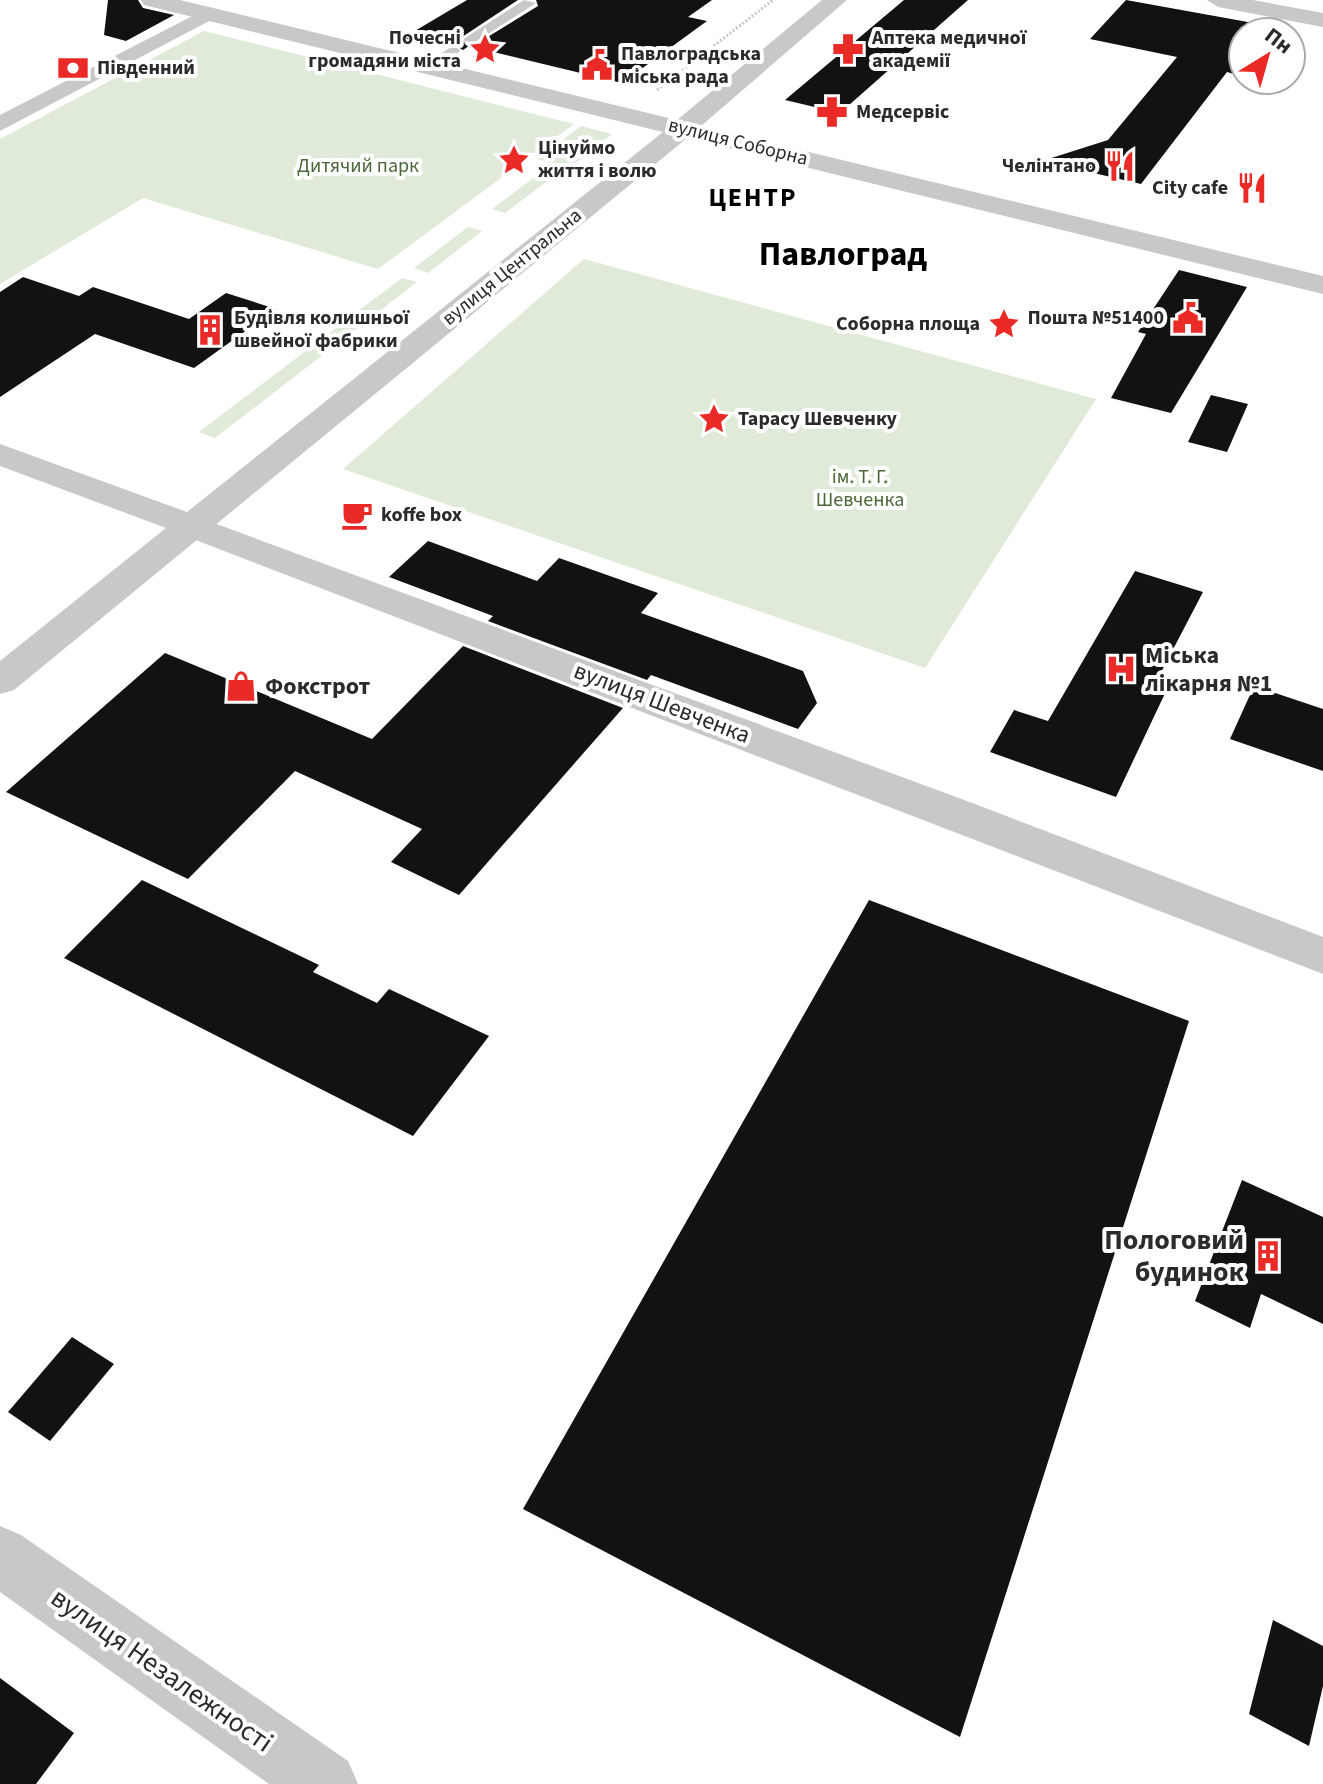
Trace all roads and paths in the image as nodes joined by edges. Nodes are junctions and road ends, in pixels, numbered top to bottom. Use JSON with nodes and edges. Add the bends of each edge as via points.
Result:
{"nodes":[{"id":1,"x":152,"y":0,"type":"edge"},
{"id":2,"x":773,"y":0,"type":"edge"},
{"id":3,"x":836,"y":0,"type":"edge"},
{"id":4,"x":1218,"y":0,"type":"edge"},
{"id":5,"x":529,"y":3,"type":"dead end"},
{"id":6,"x":208,"y":14,"type":"junction"},
{"id":7,"x":1323,"y":20,"type":"edge"},
{"id":8,"x":497,"y":23,"type":"junction"},
{"id":9,"x":523,"y":29,"type":"dead end"},
{"id":10,"x":469,"y":40,"type":"dead end"},
{"id":11,"x":453,"y":50,"type":"dead end"},
{"id":12,"x":426,"y":67,"type":"junction"},
{"id":13,"x":646,"y":98,"type":"dead end"},
{"id":14,"x":0,"y":124,"type":"edge"},
{"id":15,"x":683,"y":128,"type":"junction"},
{"id":16,"x":1323,"y":285,"type":"edge"},
{"id":17,"x":0,"y":454,"type":"edge"},
{"id":18,"x":192,"y":526,"type":"junction"},
{"id":19,"x":0,"y":681,"type":"edge"},
{"id":20,"x":1323,"y":956,"type":"edge"},
{"id":21,"x":0,"y":1556,"type":"edge"},
{"id":22,"x":325,"y":1784,"type":"edge"}],
"edges":[{"from":1,"to":6,"type":"street","name":"вулиця Соборна"},
{"from":2,"to":13,"type":"path"},
{"from":3,"to":15,"type":"street","name":"вулиця Центральна"},
{"from":4,"to":7,"type":"street"},
{"from":5,"to":8,"type":"lane"},
{"from":6,"to":12,"type":"street","name":"вулиця Соборна"},
{"from":6,"to":14,"type":"street"},
{"from":8,"to":9,"type":"lane"},
{"from":8,"to":10,"type":"lane"},
{"from":11,"to":12,"type":"lane"},
{"from":12,"to":15,"type":"street","name":"вулиця Соборна"},
{"from":15,"to":16,"type":"street","name":"вулиця Соборна"},
{"from":15,"to":18,"type":"street","name":"вулиця Центральна"},
{"from":17,"to":18,"type":"street","name":"вулиця Шевченка"},
{"from":18,"to":19,"type":"street","name":"вулиця Центральна"},
{"from":18,"to":20,"type":"street","name":"вулиця Шевченка"},
{"from":21,"to":22,"type":"street","name":"вулиця Незалежності"}]}
